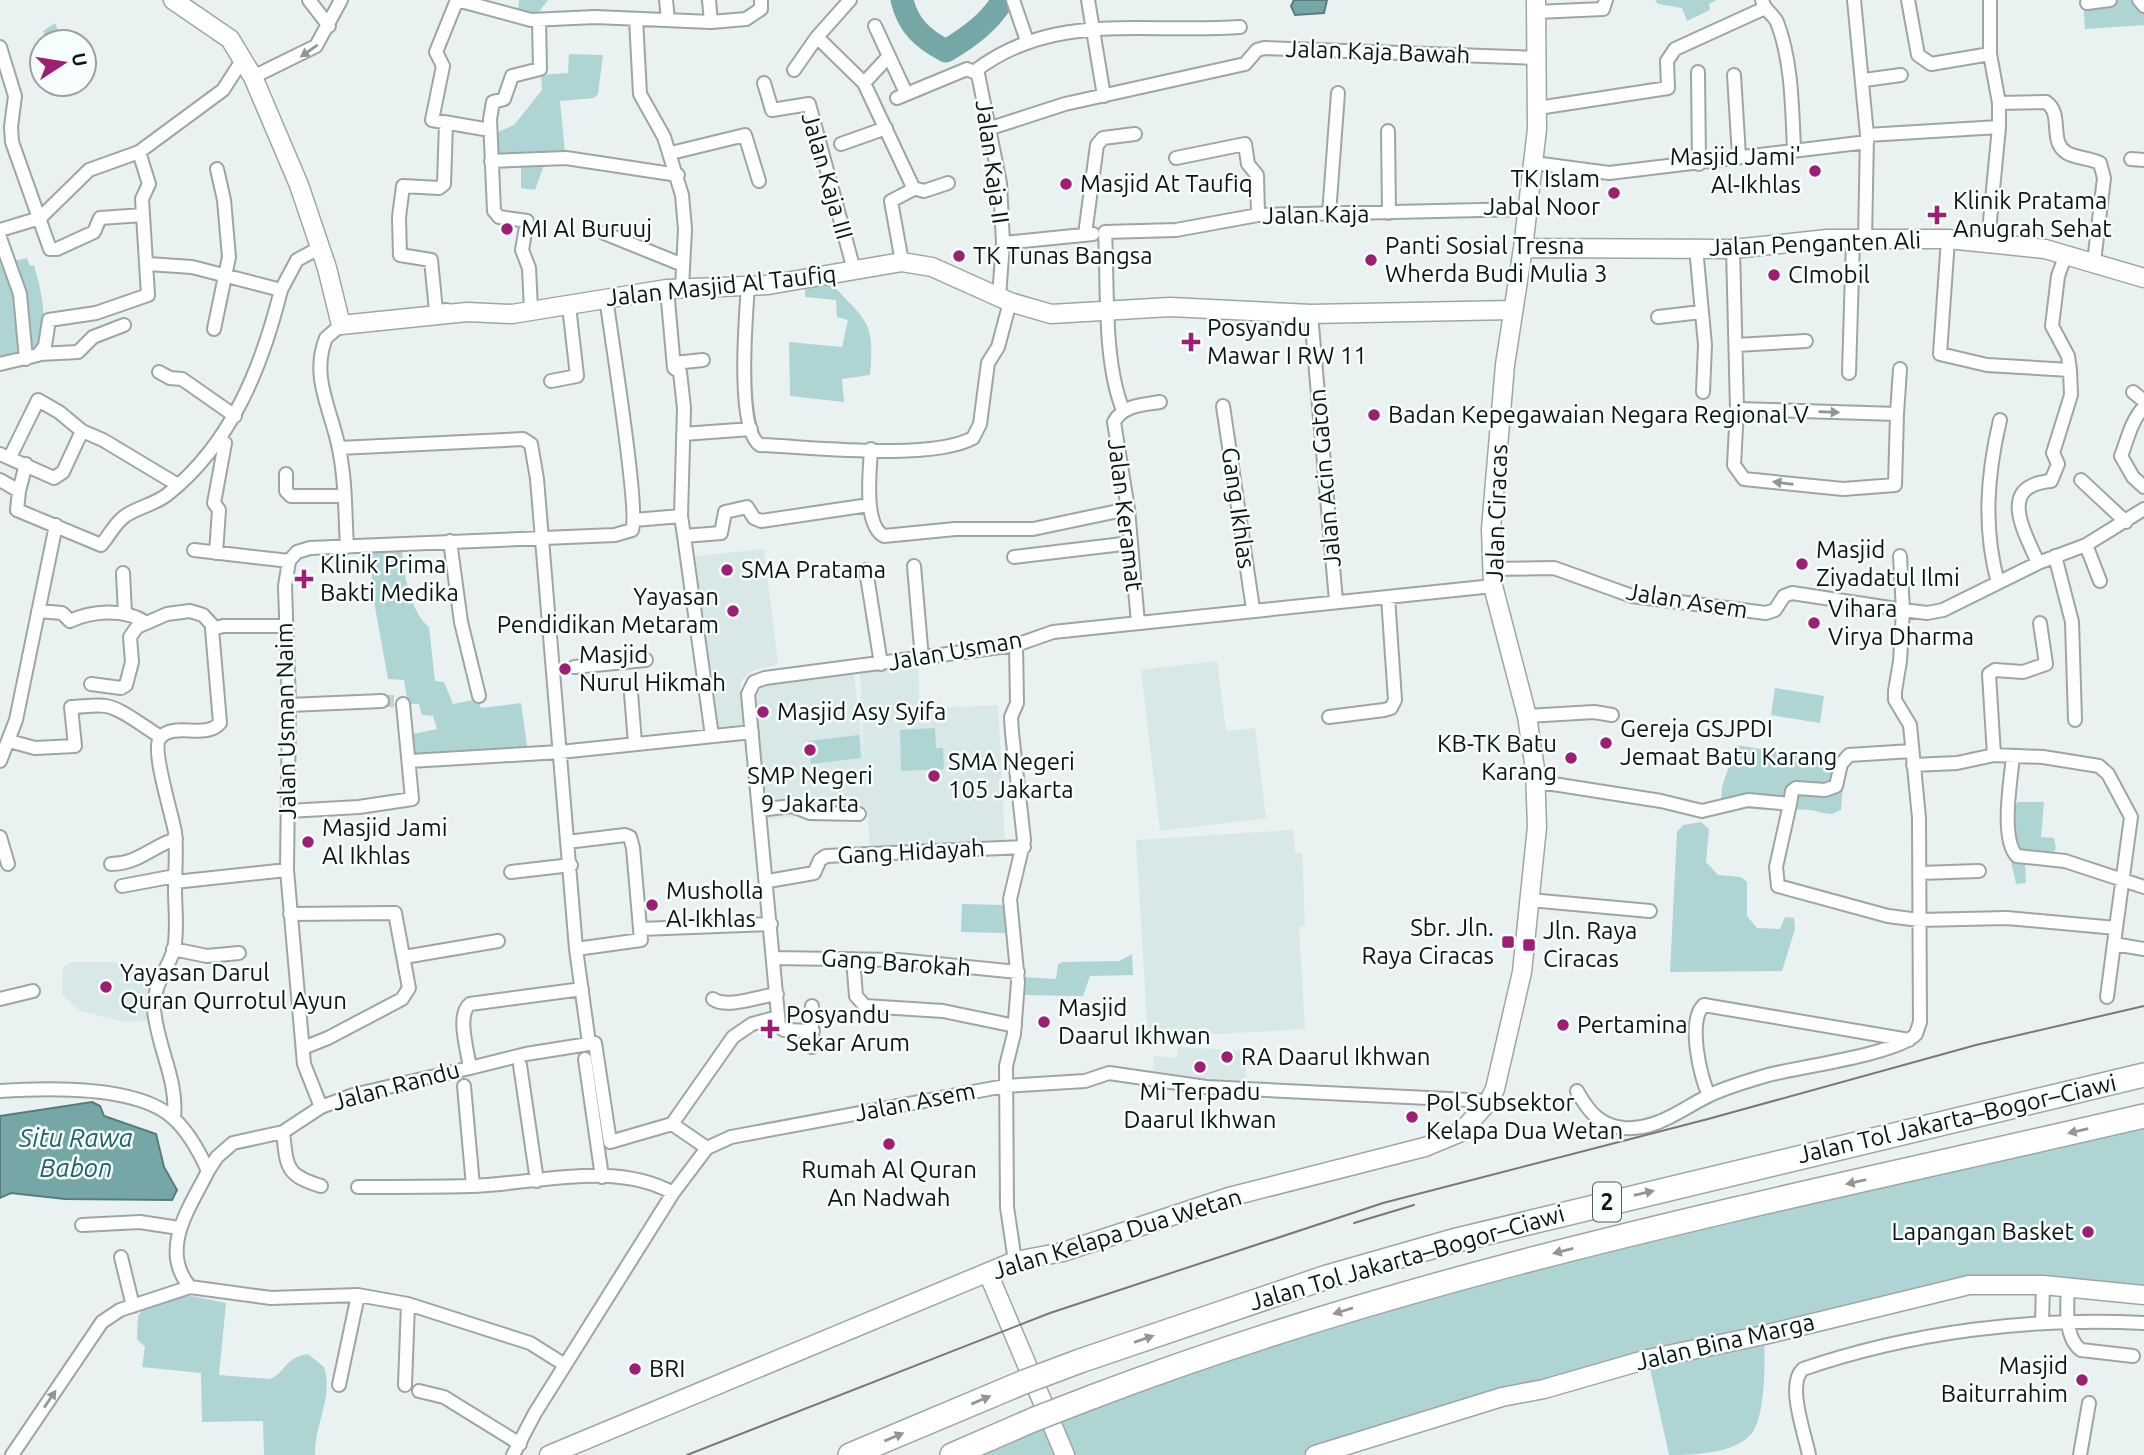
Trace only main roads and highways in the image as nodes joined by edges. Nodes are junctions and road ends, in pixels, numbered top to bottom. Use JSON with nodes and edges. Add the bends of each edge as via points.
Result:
{"nodes":[{"id":1,"x":2144,"y":1075,"type":"edge"},
{"id":2,"x":2144,"y":1115,"type":"edge"},
{"id":3,"x":850,"y":1455,"type":"edge"},
{"id":4,"x":952,"y":1455,"type":"edge"}],
"edges":[{"from":3,"to":1,"type":"highway","name":"Jalan Tol Jakarta–Bogor–Ciawi","number":"2","one_way":true,"bridge":true,"via":[[1080,1361],[1327,1277],[1453,1241]]},
{"from":2,"to":4,"type":"highway","name":"Jalan Tol Jakarta–Bogor–Ciawi","number":"2","one_way":true,"bridge":true,"via":[[1463,1276],[1292,1327],[1092,1397]]}]}
